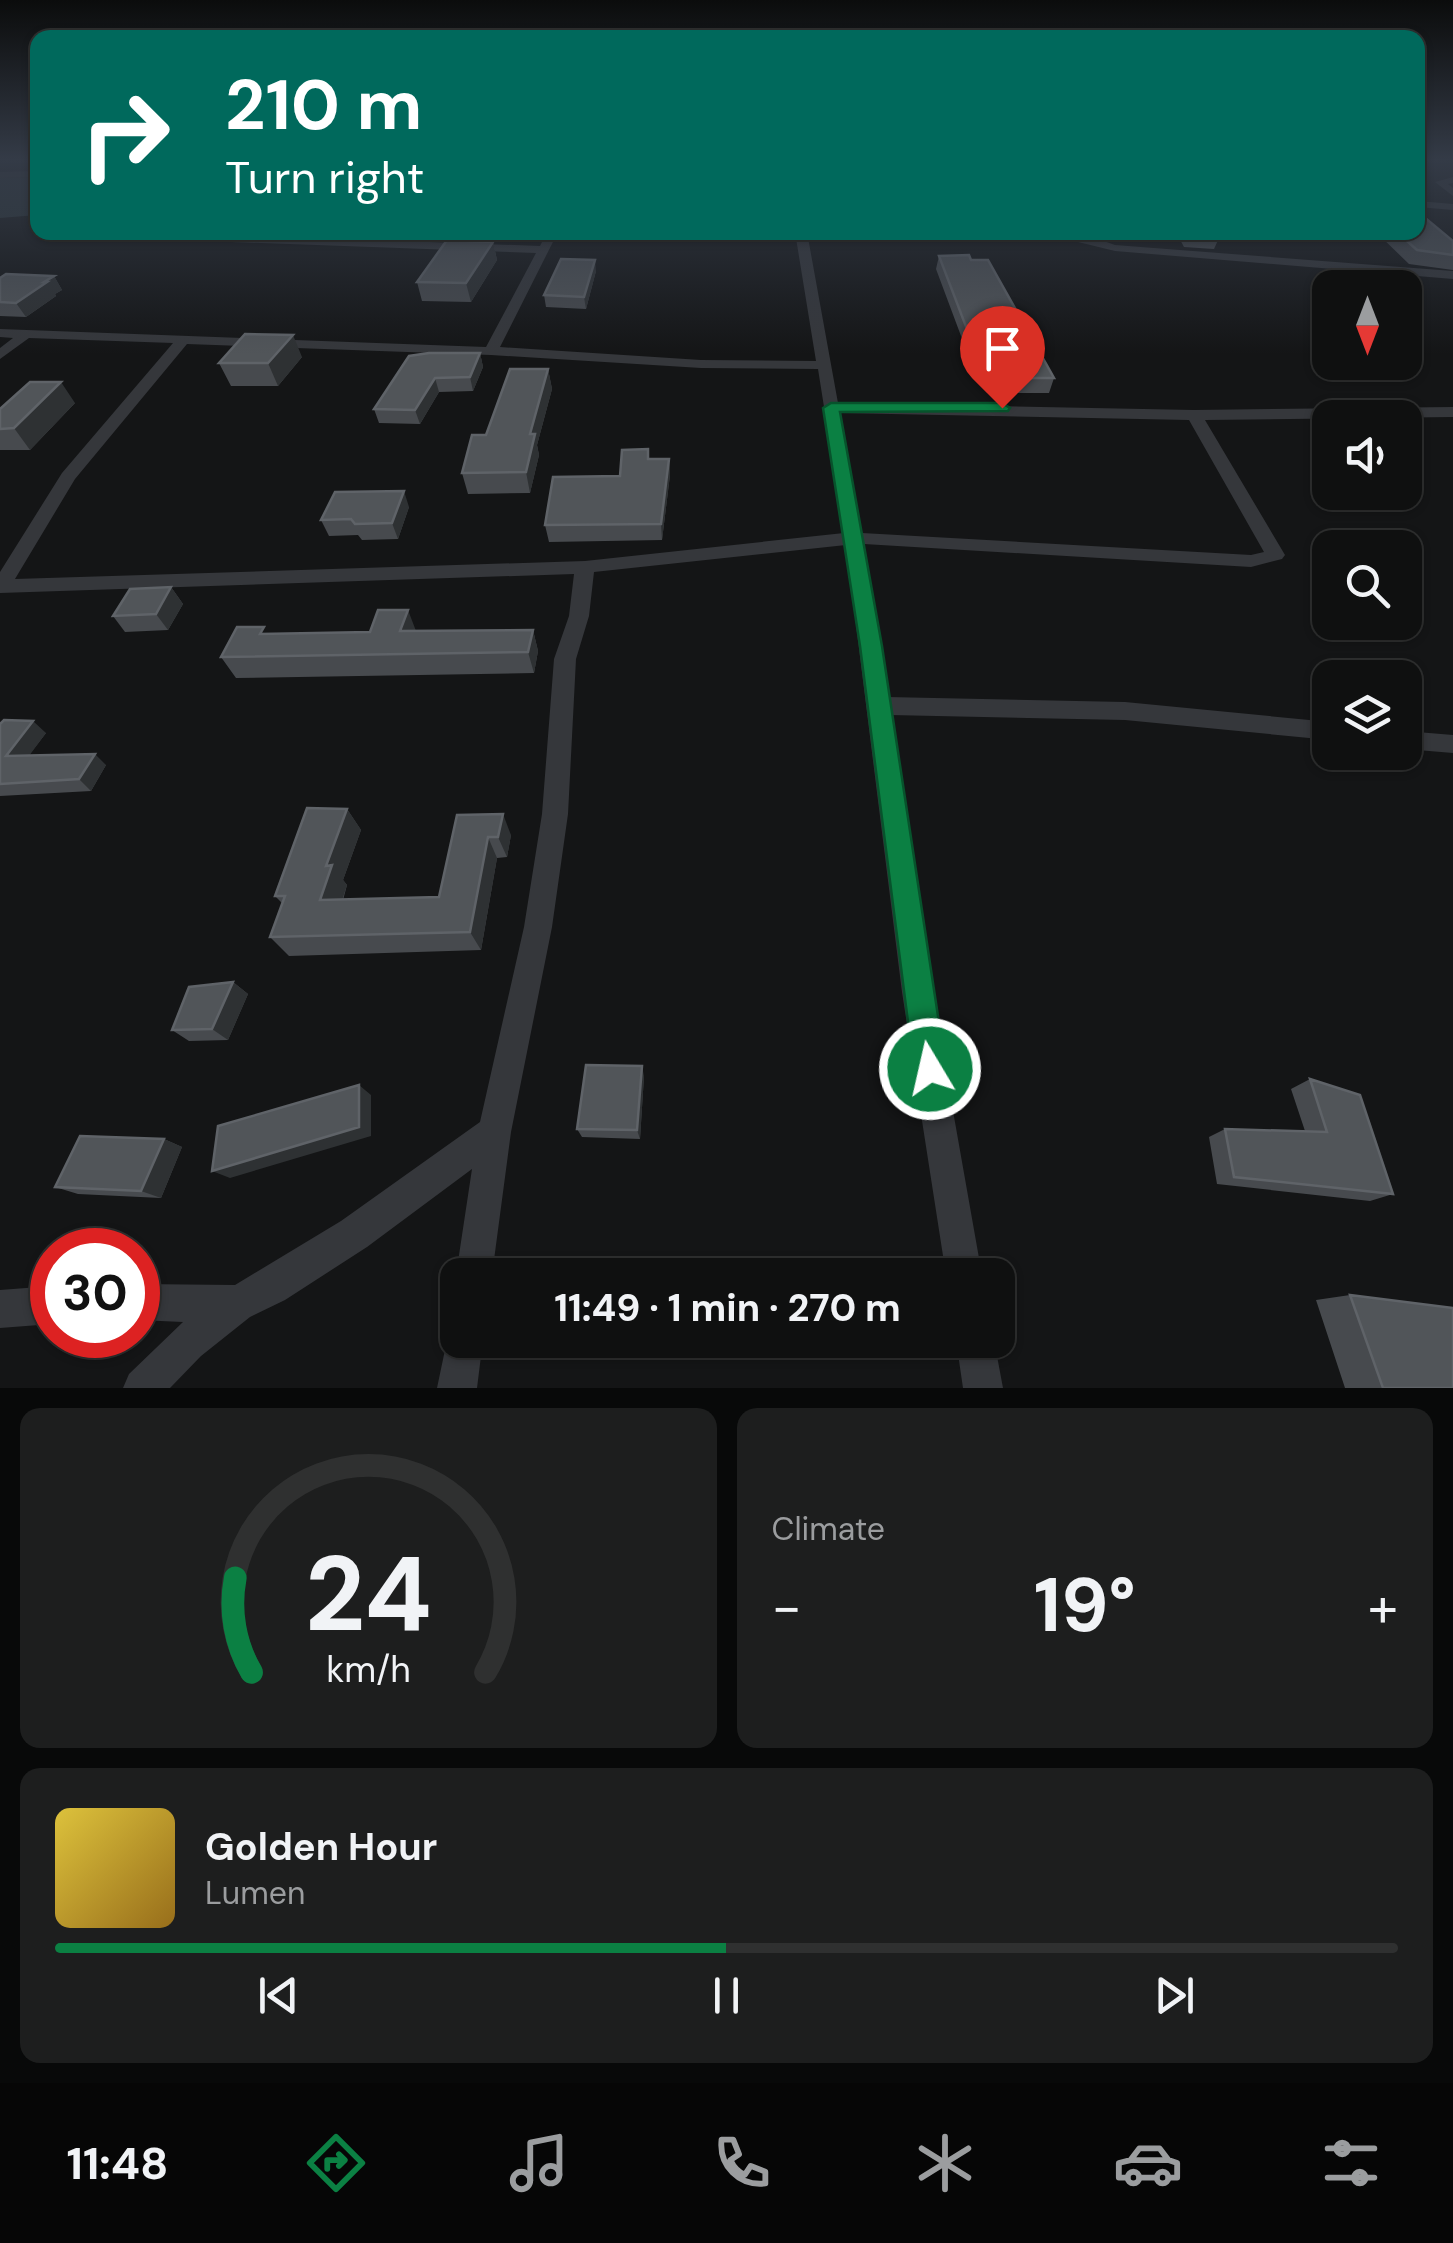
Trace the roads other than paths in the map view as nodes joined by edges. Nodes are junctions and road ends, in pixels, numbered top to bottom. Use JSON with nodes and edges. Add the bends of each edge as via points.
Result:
{"nodes":[{"id":1,"x":283,"y":240,"type":"edge"},
{"id":2,"x":549,"y":240,"type":"edge"},
{"id":3,"x":801,"y":240,"type":"edge"},
{"id":4,"x":1088,"y":240,"type":"edge"},
{"id":5,"x":545,"y":250,"type":"junction"},
{"id":6,"x":1453,"y":274,"type":"edge"},
{"id":7,"x":0,"y":333,"type":"edge"},
{"id":8,"x":27,"y":333,"type":"junction"},
{"id":9,"x":184,"y":340,"type":"junction"},
{"id":10,"x":491,"y":351,"type":"junction"},
{"id":11,"x":0,"y":355,"type":"edge"},
{"id":12,"x":824,"y":365,"type":"junction"},
{"id":13,"x":831,"y":408,"type":"junction"},
{"id":14,"x":1453,"y":412,"type":"edge"},
{"id":15,"x":1194,"y":414,"type":"junction"},
{"id":16,"x":854,"y":538,"type":"junction"},
{"id":17,"x":586,"y":566,"type":"junction"},
{"id":18,"x":0,"y":586,"type":"edge"},
{"id":19,"x":879,"y":706,"type":"junction"},
{"id":20,"x":1312,"y":730,"type":"edge"},
{"id":21,"x":1422,"y":742,"type":"edge"},
{"id":22,"x":1422,"y":744,"type":"edge"},
{"id":23,"x":1453,"y":744,"type":"edge"},
{"id":24,"x":1453,"y":758,"type":"edge"},
{"id":25,"x":494,"y":1132,"type":"junction"},
{"id":26,"x":476,"y":1258,"type":"edge"},
{"id":27,"x":961,"y":1258,"type":"edge"},
{"id":28,"x":160,"y":1302,"type":"edge"},
{"id":29,"x":237,"y":1304,"type":"junction"},
{"id":30,"x":30,"y":1306,"type":"edge"},
{"id":31,"x":0,"y":1308,"type":"edge"},
{"id":32,"x":461,"y":1358,"type":"edge"},
{"id":33,"x":978,"y":1358,"type":"edge"},
{"id":34,"x":144,"y":1388,"type":"edge"},
{"id":35,"x":457,"y":1388,"type":"edge"},
{"id":36,"x":983,"y":1388,"type":"edge"}],
"edges":[{"from":1,"to":5,"type":"street"},
{"from":2,"to":5,"type":"street"},
{"from":3,"to":12,"type":"street"},
{"from":4,"to":6,"type":"street","via":[[1114,248]]},
{"from":5,"to":10,"type":"street"},
{"from":7,"to":8,"type":"street"},
{"from":8,"to":9,"type":"street"},
{"from":8,"to":11,"type":"street"},
{"from":9,"to":10,"type":"street"},
{"from":9,"to":18,"type":"street","via":[[68,477]]},
{"from":10,"to":12,"type":"street"},
{"from":12,"to":13,"type":"street"},
{"from":13,"to":15,"type":"street"},
{"from":13,"to":16,"type":"street"},
{"from":14,"to":15,"type":"street"},
{"from":15,"to":16,"type":"street","via":[[1275,555],[1251,561]]},
{"from":16,"to":17,"type":"street"},
{"from":16,"to":19,"type":"street"},
{"from":17,"to":18,"type":"street"},
{"from":17,"to":25,"type":"street","via":[[565,659],[555,814],[538,927]]},
{"from":19,"to":20,"type":"street","via":[[1125,711]]},
{"from":19,"to":27,"type":"street"},
{"from":21,"to":23,"type":"street"},
{"from":22,"to":24,"type":"street"},
{"from":25,"to":26,"type":"street"},
{"from":25,"to":29,"type":"street","via":[[354,1234]]},
{"from":28,"to":29,"type":"street"},
{"from":29,"to":34,"type":"street","via":[[187,1342]]},
{"from":30,"to":31,"type":"street"},
{"from":32,"to":35,"type":"street"},
{"from":33,"to":36,"type":"street"}]}
